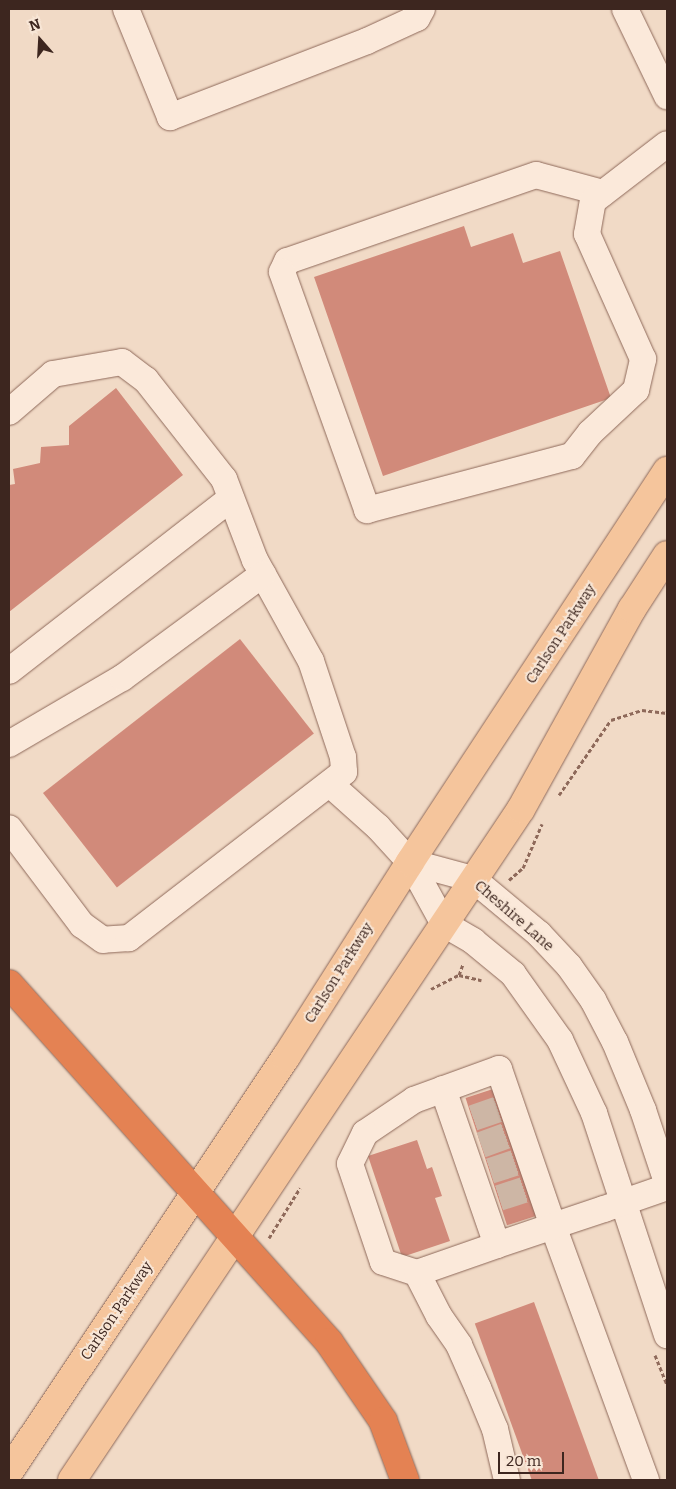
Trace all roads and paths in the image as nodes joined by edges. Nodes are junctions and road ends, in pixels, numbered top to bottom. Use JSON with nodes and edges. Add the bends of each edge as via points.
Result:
{"nodes":[{"id":1,"x":126,"y":9,"type":"edge"},
{"id":2,"x":422,"y":9,"type":"edge"},
{"id":3,"x":625,"y":9,"type":"edge"},
{"id":4,"x":667,"y":96,"type":"edge"},
{"id":5,"x":667,"y":144,"type":"edge"},
{"id":6,"x":603,"y":194,"type":"junction"},
{"id":7,"x":9,"y":412,"type":"edge"},
{"id":8,"x":667,"y":471,"type":"edge"},
{"id":9,"x":231,"y":498,"type":"junction"},
{"id":10,"x":667,"y":555,"type":"edge"},
{"id":11,"x":263,"y":574,"type":"junction"},
{"id":12,"x":9,"y":671,"type":"edge"},
{"id":13,"x":667,"y":713,"type":"edge"},
{"id":14,"x":9,"y":744,"type":"edge"},
{"id":15,"x":331,"y":785,"type":"junction"},
{"id":16,"x":558,"y":798,"type":"dead end"},
{"id":17,"x":543,"y":822,"type":"dead end"},
{"id":18,"x":9,"y":828,"type":"edge"},
{"id":19,"x":410,"y":862,"type":"junction"},
{"id":20,"x":473,"y":880,"type":"junction"},
{"id":21,"x":508,"y":880,"type":"dead end"},
{"id":22,"x":444,"y":924,"type":"junction"},
{"id":23,"x":459,"y":975,"type":"dead end"},
{"id":24,"x":9,"y":984,"type":"edge"},
{"id":25,"x":489,"y":985,"type":"dead end"},
{"id":26,"x":443,"y":1089,"type":"junction"},
{"id":27,"x":667,"y":1182,"type":"edge"},
{"id":28,"x":667,"y":1187,"type":"edge"},
{"id":29,"x":197,"y":1192,"type":"junction"},
{"id":30,"x":623,"y":1202,"type":"junction"},
{"id":31,"x":553,"y":1226,"type":"junction"},
{"id":32,"x":234,"y":1238,"type":"junction"},
{"id":33,"x":497,"y":1245,"type":"junction"},
{"id":34,"x":417,"y":1273,"type":"junction"},
{"id":35,"x":660,"y":1342,"type":"edge"},
{"id":36,"x":667,"y":1384,"type":"edge"},
{"id":37,"x":9,"y":1472,"type":"edge"},
{"id":38,"x":76,"y":1473,"type":"edge"},
{"id":39,"x":405,"y":1480,"type":"edge"},
{"id":40,"x":507,"y":1480,"type":"edge"},
{"id":41,"x":646,"y":1480,"type":"edge"}],
"edges":[{"from":1,"to":2,"type":"street","via":[[170,117],[367,41],[417,18]]},
{"from":3,"to":4,"type":"street"},
{"from":5,"to":6,"type":"street"},
{"from":6,"to":6,"type":"street","via":[[593,201],[587,234],[644,359],[636,390],[590,433],[572,456],[367,510],[282,272],[287,261],[536,175]]},
{"from":7,"to":9,"type":"street","via":[[53,374],[122,362],[146,380],[224,479]]},
{"from":8,"to":19,"type":"main road","name":"Carlson Parkway"},
{"from":9,"to":11,"type":"street"},
{"from":9,"to":12,"type":"street"},
{"from":10,"to":20,"type":"main road","via":[[632,609],[521,809]]},
{"from":11,"to":14,"type":"street","via":[[122,678]]},
{"from":11,"to":15,"type":"street","via":[[311,661],[343,757],[344,772]]},
{"from":13,"to":16,"type":"path","via":[[642,710],[611,720]]},
{"from":15,"to":18,"type":"street","via":[[129,938],[104,940],[82,925]]},
{"from":15,"to":19,"type":"street","via":[[378,826]]},
{"from":17,"to":21,"type":"path","via":[[524,868]]},
{"from":19,"to":20,"type":"street","name":"Cheshire Lane"},
{"from":19,"to":22,"type":"street"},
{"from":19,"to":29,"type":"main road","name":"Carlson Parkway"},
{"from":20,"to":22,"type":"main road"},
{"from":20,"to":27,"type":"street","name":"Cheshire Lane","via":[[539,934],[584,986],[626,1069]]},
{"from":22,"to":30,"type":"street","via":[[473,941],[513,974],[560,1040],[594,1113]]},
{"from":22,"to":32,"type":"main road"},
{"from":23,"to":25,"type":"path","via":[[483,980]]},
{"from":24,"to":29,"type":"highway"},
{"from":26,"to":31,"type":"street","via":[[499,1069],[507,1107],[525,1160]]},
{"from":26,"to":33,"type":"street","via":[[464,1121],[491,1201]]},
{"from":26,"to":34,"type":"street","via":[[414,1100],[365,1133],[350,1164],[383,1262]]},
{"from":28,"to":30,"type":"street"},
{"from":29,"to":32,"type":"highway"},
{"from":29,"to":37,"type":"main road","name":"Carlson Parkway"},
{"from":30,"to":31,"type":"street"},
{"from":30,"to":35,"type":"street"},
{"from":31,"to":33,"type":"street"},
{"from":31,"to":41,"type":"street"},
{"from":32,"to":38,"type":"main road"},
{"from":32,"to":39,"type":"highway","via":[[281,1285],[347,1365],[383,1421]]},
{"from":33,"to":34,"type":"street"},
{"from":34,"to":40,"type":"street","via":[[438,1316],[459,1345],[478,1388],[495,1429]]},
{"from":35,"to":36,"type":"path"}]}
